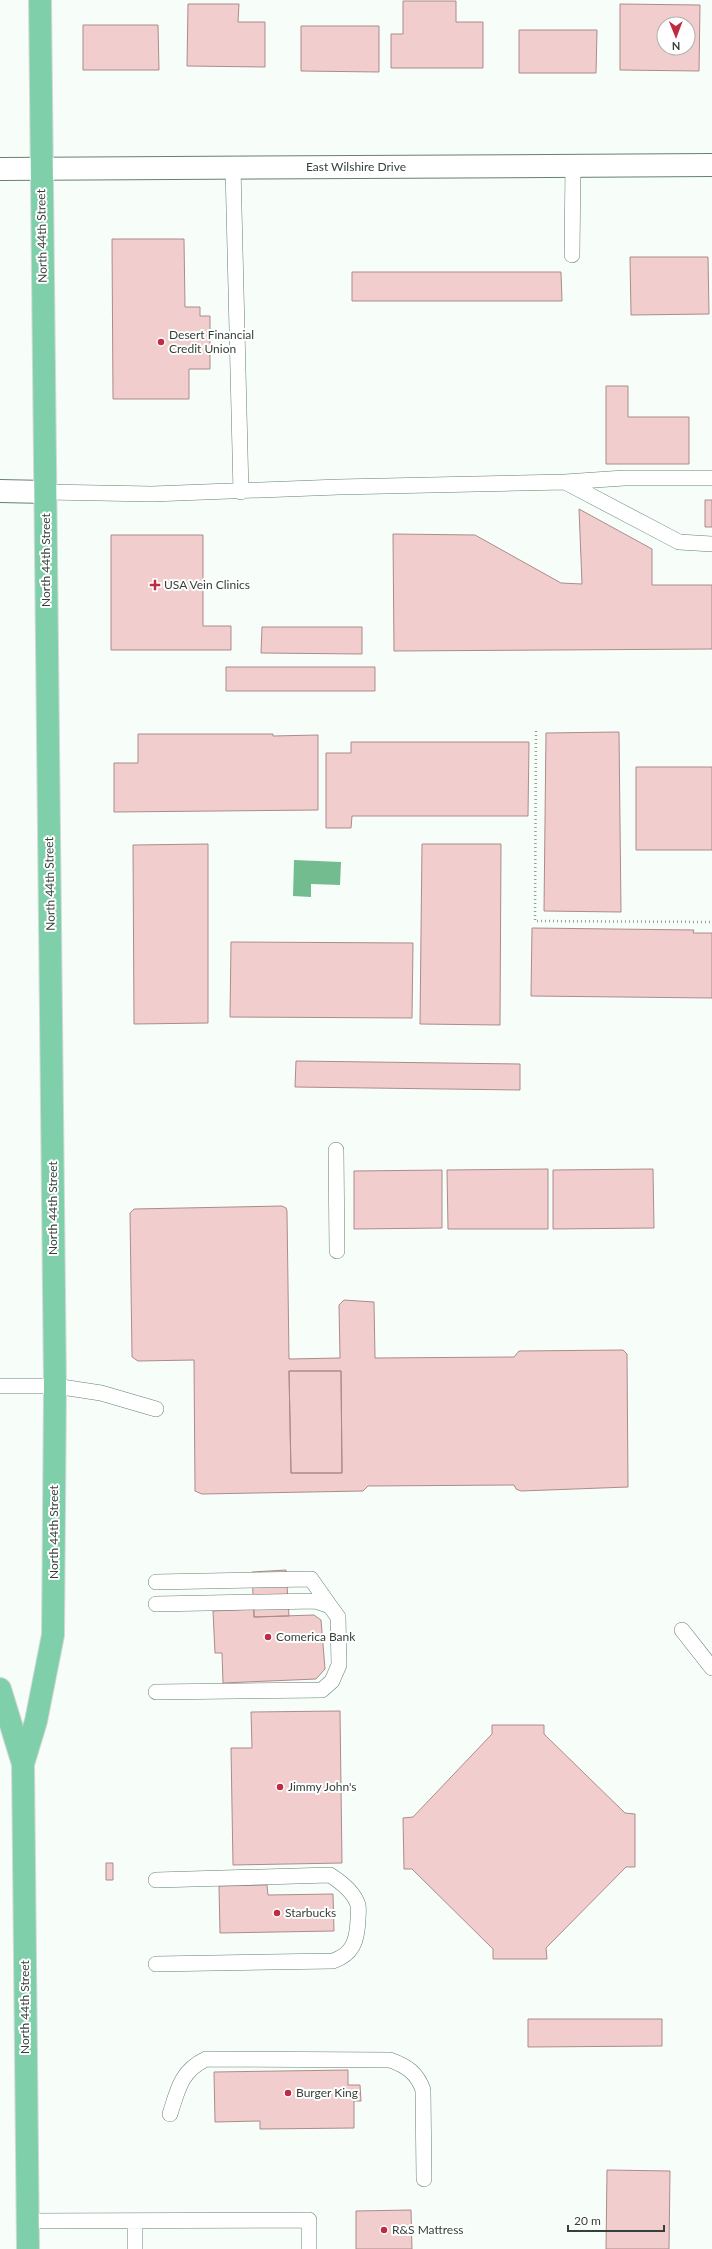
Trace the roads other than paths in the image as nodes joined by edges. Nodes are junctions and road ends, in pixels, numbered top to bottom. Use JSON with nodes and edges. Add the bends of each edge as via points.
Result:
{"nodes":[{"id":1,"x":40,"y":0,"type":"edge"},
{"id":2,"x":573,"y":165,"type":"junction"},
{"id":3,"x":712,"y":165,"type":"edge"},
{"id":4,"x":232,"y":168,"type":"junction"},
{"id":5,"x":0,"y":169,"type":"edge"},
{"id":6,"x":41,"y":169,"type":"junction"},
{"id":7,"x":572,"y":255,"type":"dead end"},
{"id":8,"x":712,"y":478,"type":"edge"},
{"id":9,"x":565,"y":482,"type":"junction"},
{"id":10,"x":0,"y":491,"type":"edge"},
{"id":11,"x":46,"y":492,"type":"junction"},
{"id":12,"x":241,"y":492,"type":"junction"},
{"id":13,"x":712,"y":544,"type":"edge"},
{"id":14,"x":336,"y":1150,"type":"dead end"},
{"id":15,"x":337,"y":1251,"type":"dead end"},
{"id":16,"x":0,"y":1386,"type":"edge"},
{"id":17,"x":55,"y":1386,"type":"junction"},
{"id":18,"x":156,"y":1409,"type":"dead end"},
{"id":19,"x":156,"y":1582,"type":"dead end"},
{"id":20,"x":156,"y":1604,"type":"dead end"},
{"id":21,"x":330,"y":1606,"type":"junction"},
{"id":22,"x":682,"y":1630,"type":"dead end"},
{"id":23,"x":712,"y":1668,"type":"edge"},
{"id":24,"x":0,"y":1689,"type":"edge"},
{"id":25,"x":156,"y":1692,"type":"dead end"},
{"id":26,"x":23,"y":1764,"type":"junction"},
{"id":27,"x":156,"y":1880,"type":"dead end"},
{"id":28,"x":156,"y":1964,"type":"dead end"},
{"id":29,"x":170,"y":2114,"type":"dead end"},
{"id":30,"x":424,"y":2179,"type":"dead end"},
{"id":31,"x":28,"y":2221,"type":"junction"},
{"id":32,"x":134,"y":2221,"type":"junction"},
{"id":33,"x":28,"y":2249,"type":"edge"},
{"id":34,"x":135,"y":2249,"type":"edge"},
{"id":35,"x":309,"y":2249,"type":"edge"}],
"edges":[{"from":1,"to":6,"type":"main road","name":"North 44th Street"},
{"from":2,"to":3,"type":"street","name":"East Wilshire Drive"},
{"from":2,"to":4,"type":"street","name":"East Wilshire Drive"},
{"from":2,"to":7,"type":"lane"},
{"from":4,"to":6,"type":"street","name":"East Wilshire Drive"},
{"from":4,"to":12,"type":"lane"},
{"from":5,"to":6,"type":"street","name":"East Wilshire Drive"},
{"from":6,"to":11,"type":"main road","name":"North 44th Street"},
{"from":8,"to":9,"type":"lane","via":[[624,478]]},
{"from":9,"to":12,"type":"lane"},
{"from":9,"to":13,"type":"lane","via":[[678,542]]},
{"from":10,"to":11,"type":"street"},
{"from":11,"to":12,"type":"lane"},
{"from":11,"to":17,"type":"main road","name":"North 44th Street"},
{"from":14,"to":15,"type":"lane"},
{"from":16,"to":17,"type":"lane"},
{"from":17,"to":18,"type":"lane","via":[[101,1393]]},
{"from":17,"to":26,"type":"main road","name":"North 44th Street","via":[[53,1635],[36,1721]]},
{"from":19,"to":21,"type":"lane","via":[[311,1579]]},
{"from":20,"to":21,"type":"lane","via":[[315,1601]]},
{"from":21,"to":25,"type":"lane","via":[[338,1617],[339,1665],[332,1681],[322,1690]]},
{"from":22,"to":23,"type":"lane"},
{"from":24,"to":26,"type":"main road","name":"North 44th Street"},
{"from":26,"to":31,"type":"main road","name":"North 44th Street"},
{"from":27,"to":28,"type":"lane","via":[[330,1875],[349,1891],[358,1905],[357,1938],[352,1950],[343,1958],[333,1961]]},
{"from":29,"to":30,"type":"lane","via":[[181,2082],[193,2065],[206,2059],[390,2060],[405,2065],[418,2078],[423,2090]]},
{"from":31,"to":32,"type":"lane"},
{"from":31,"to":33,"type":"main road","name":"North 44th Street"},
{"from":32,"to":34,"type":"lane"},
{"from":32,"to":35,"type":"lane","via":[[309,2220]]}]}
